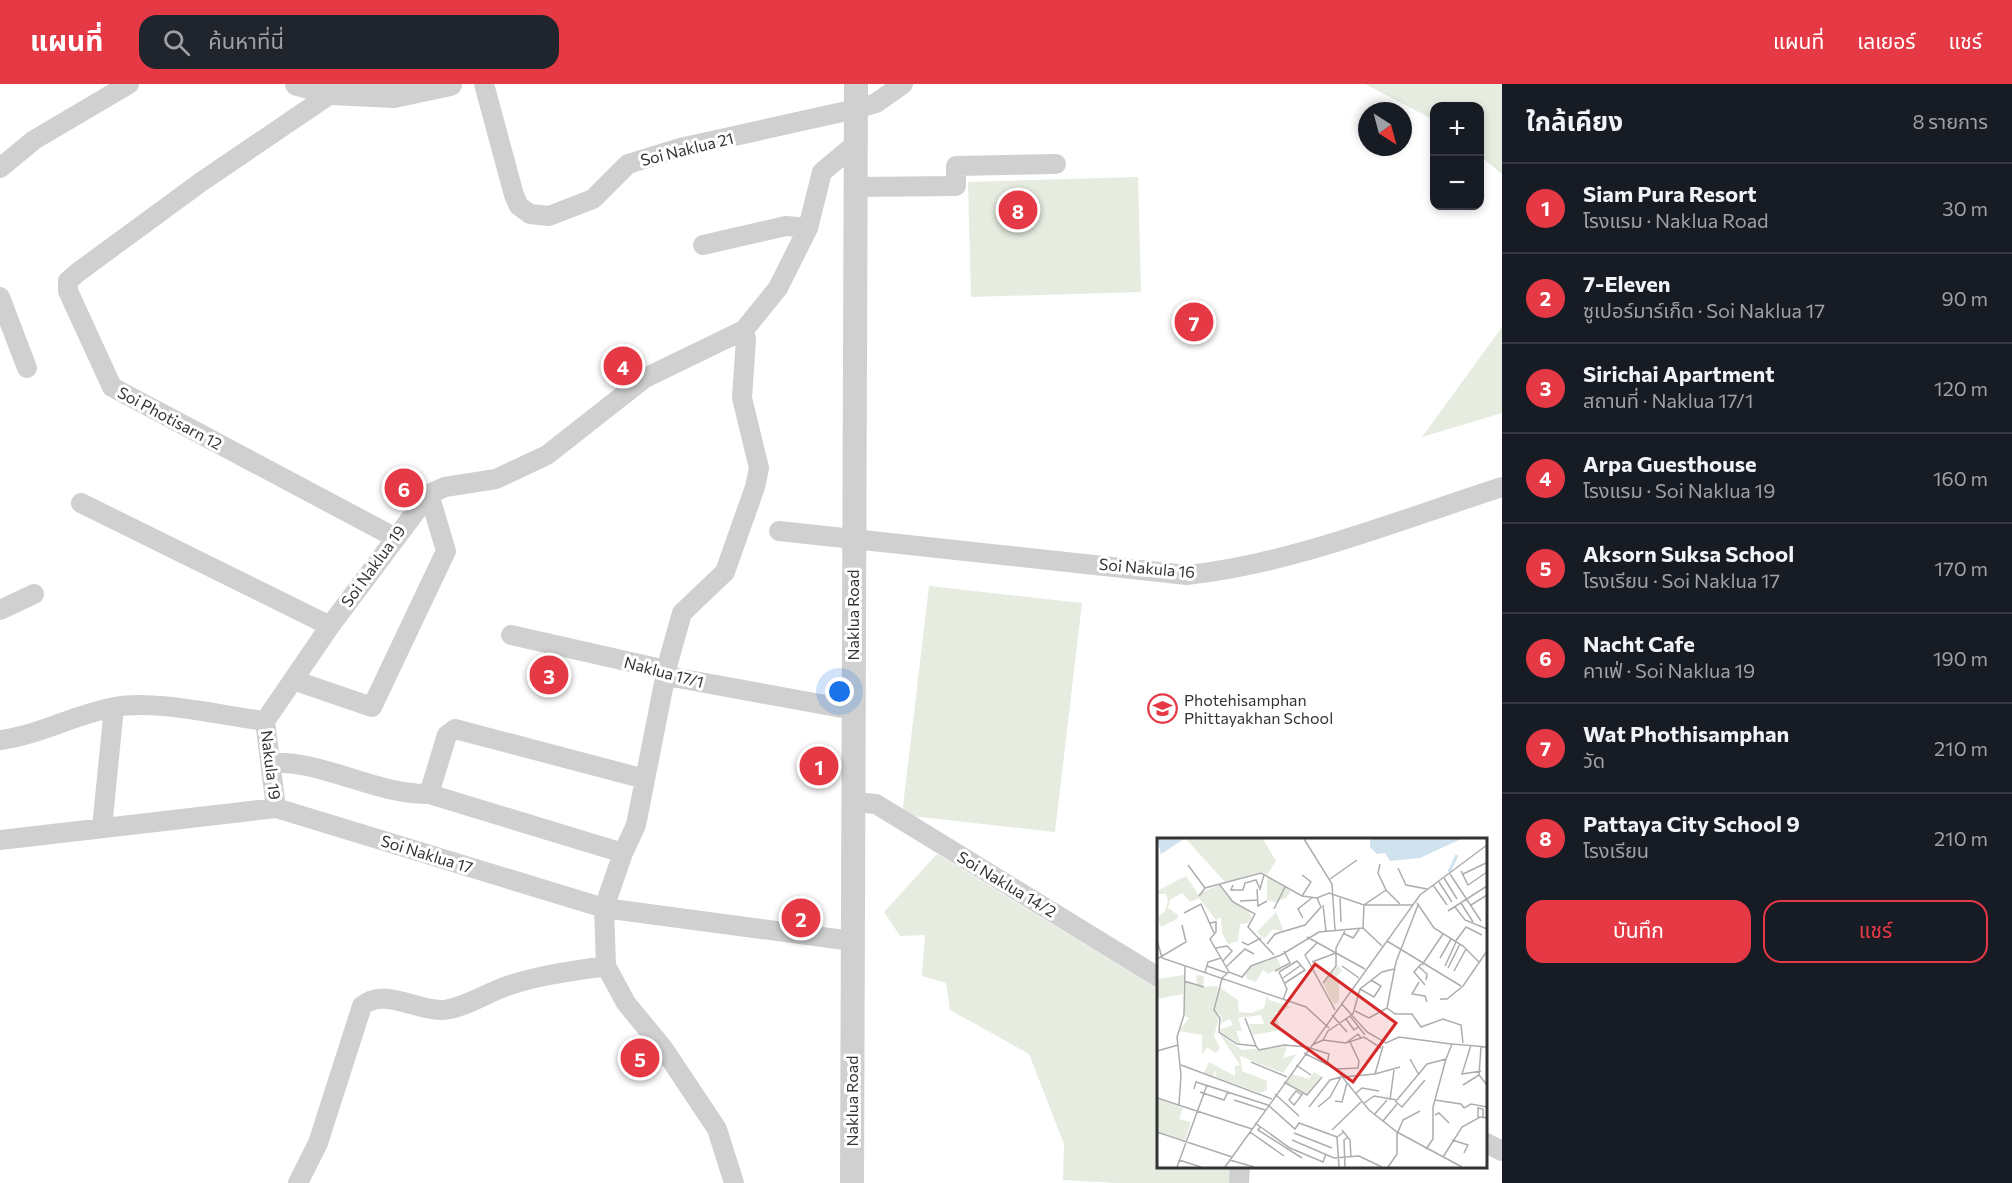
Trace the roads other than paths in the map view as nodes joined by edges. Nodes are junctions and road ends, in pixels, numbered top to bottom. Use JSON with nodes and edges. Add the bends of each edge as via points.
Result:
{"nodes":[{"id":1,"x":129,"y":84,"type":"edge"},
{"id":2,"x":297,"y":84,"type":"edge"},
{"id":3,"x":450,"y":84,"type":"edge"},
{"id":4,"x":484,"y":84,"type":"edge"},
{"id":5,"x":856,"y":84,"type":"edge"},
{"id":6,"x":903,"y":84,"type":"edge"},
{"id":7,"x":332,"y":93,"type":"junction"},
{"id":8,"x":856,"y":109,"type":"junction"},
{"id":9,"x":857,"y":143,"type":"junction"},
{"id":10,"x":1056,"y":164,"type":"dead end"},
{"id":11,"x":0,"y":168,"type":"edge"},
{"id":12,"x":856,"y":187,"type":"junction"},
{"id":13,"x":808,"y":228,"type":"junction"},
{"id":14,"x":703,"y":245,"type":"dead end"},
{"id":15,"x":0,"y":297,"type":"edge"},
{"id":16,"x":744,"y":330,"type":"junction"},
{"id":17,"x":27,"y":368,"type":"dead end"},
{"id":18,"x":1502,"y":488,"type":"edge"},
{"id":19,"x":429,"y":494,"type":"junction"},
{"id":20,"x":81,"y":503,"type":"dead end"},
{"id":21,"x":779,"y":531,"type":"dead end"},
{"id":22,"x":394,"y":537,"type":"junction"},
{"id":23,"x":853,"y":537,"type":"junction"},
{"id":24,"x":34,"y":594,"type":"dead end"},
{"id":25,"x":0,"y":610,"type":"edge"},
{"id":26,"x":330,"y":626,"type":"junction"},
{"id":27,"x":512,"y":635,"type":"dead end"},
{"id":28,"x":667,"y":676,"type":"junction"},
{"id":29,"x":293,"y":680,"type":"junction"},
{"id":30,"x":114,"y":707,"type":"junction"},
{"id":31,"x":853,"y":710,"type":"junction"},
{"id":32,"x":265,"y":721,"type":"junction"},
{"id":33,"x":0,"y":740,"type":"edge"},
{"id":34,"x":271,"y":763,"type":"junction"},
{"id":35,"x":645,"y":779,"type":"junction"},
{"id":36,"x":429,"y":794,"type":"junction"},
{"id":37,"x":853,"y":802,"type":"junction"},
{"id":38,"x":276,"y":808,"type":"junction"},
{"id":39,"x":102,"y":828,"type":"junction"},
{"id":40,"x":0,"y":840,"type":"edge"},
{"id":41,"x":623,"y":853,"type":"junction"},
{"id":42,"x":604,"y":908,"type":"junction"},
{"id":43,"x":852,"y":941,"type":"junction"},
{"id":44,"x":606,"y":966,"type":"junction"},
{"id":45,"x":1157,"y":976,"type":"edge"},
{"id":46,"x":1487,"y":1144,"type":"edge"},
{"id":47,"x":1502,"y":1150,"type":"edge"},
{"id":48,"x":298,"y":1183,"type":"edge"},
{"id":49,"x":734,"y":1183,"type":"edge"},
{"id":50,"x":852,"y":1183,"type":"edge"}],
"edges":[{"from":1,"to":11,"type":"street","via":[[34,140]]},
{"from":2,"to":7,"type":"street"},
{"from":3,"to":7,"type":"street","via":[[394,96]]},
{"from":4,"to":8,"type":"street","name":"Soi Naklua 21","via":[[514,195],[519,206],[540,216],[593,200],[628,164],[680,148]]},
{"from":5,"to":8,"type":"street","name":"Naklua Road"},
{"from":6,"to":8,"type":"street","name":"Soi Naklua 21","via":[[876,103]]},
{"from":7,"to":22,"type":"street","name":"Soi Photisarn 12","via":[[121,240],[68,281],[69,291],[112,387]]},
{"from":8,"to":9,"type":"street","name":"Naklua Road"},
{"from":9,"to":12,"type":"street","name":"Naklua Road"},
{"from":9,"to":13,"type":"street","via":[[822,172]]},
{"from":10,"to":12,"type":"street","via":[[956,166],[956,186]]},
{"from":12,"to":23,"type":"street","name":"Naklua Road"},
{"from":13,"to":14,"type":"street","via":[[786,226]]},
{"from":13,"to":16,"type":"street","via":[[778,288]]},
{"from":15,"to":17,"type":"street"},
{"from":16,"to":19,"type":"street","via":[[645,378],[547,455],[496,479],[446,487]]},
{"from":16,"to":28,"type":"street","via":[[742,398],[759,468],[755,488],[725,572],[682,613]]},
{"from":18,"to":23,"type":"street","name":"Soi Nakula 16","via":[[1279,558],[1238,569],[1187,574]]},
{"from":19,"to":22,"type":"street","name":"Soi Naklua 19"},
{"from":19,"to":29,"type":"street","via":[[446,551],[372,707]]},
{"from":20,"to":26,"type":"street"},
{"from":21,"to":23,"type":"street","name":"Soi Nakula 16"},
{"from":22,"to":26,"type":"street","name":"Soi Naklua 19"},
{"from":23,"to":31,"type":"street","name":"Naklua Road"},
{"from":24,"to":25,"type":"street"},
{"from":26,"to":29,"type":"street","name":"Soi Naklua 19"},
{"from":27,"to":28,"type":"street","name":"Naklua 17/1","via":[[657,668]]},
{"from":28,"to":31,"type":"street","name":"Naklua 17/1"},
{"from":28,"to":35,"type":"street"},
{"from":29,"to":32,"type":"street","name":"Soi Naklua 19"},
{"from":30,"to":32,"type":"street","via":[[136,704]]},
{"from":30,"to":33,"type":"street","via":[[42,732]]},
{"from":30,"to":39,"type":"street"},
{"from":31,"to":37,"type":"street","name":"Naklua Road"},
{"from":32,"to":34,"type":"street","name":"Nakula 19"},
{"from":34,"to":36,"type":"street","via":[[332,773],[412,794]]},
{"from":34,"to":38,"type":"street","name":"Nakula 19"},
{"from":35,"to":36,"type":"street","via":[[455,729],[447,735]]},
{"from":35,"to":41,"type":"street","via":[[636,825]]},
{"from":36,"to":41,"type":"street"},
{"from":37,"to":43,"type":"street","name":"Naklua Road"},
{"from":37,"to":45,"type":"street","name":"Soi Naklua 14/2","via":[[876,804]]},
{"from":38,"to":39,"type":"street","name":"Soi Naklua 17"},
{"from":38,"to":42,"type":"street","name":"Soi Naklua 17"},
{"from":39,"to":40,"type":"street","name":"Soi Naklua 17"},
{"from":41,"to":42,"type":"street"},
{"from":42,"to":43,"type":"street","name":"Soi Naklua 17"},
{"from":42,"to":44,"type":"street"},
{"from":43,"to":50,"type":"street","name":"Naklua Road"},
{"from":44,"to":48,"type":"street","via":[[551,974],[507,986],[445,1010],[381,998],[368,1001],[362,1006],[318,1143]]},
{"from":44,"to":49,"type":"street","via":[[626,1002],[663,1048],[717,1128]]},
{"from":46,"to":47,"type":"street"}]}
